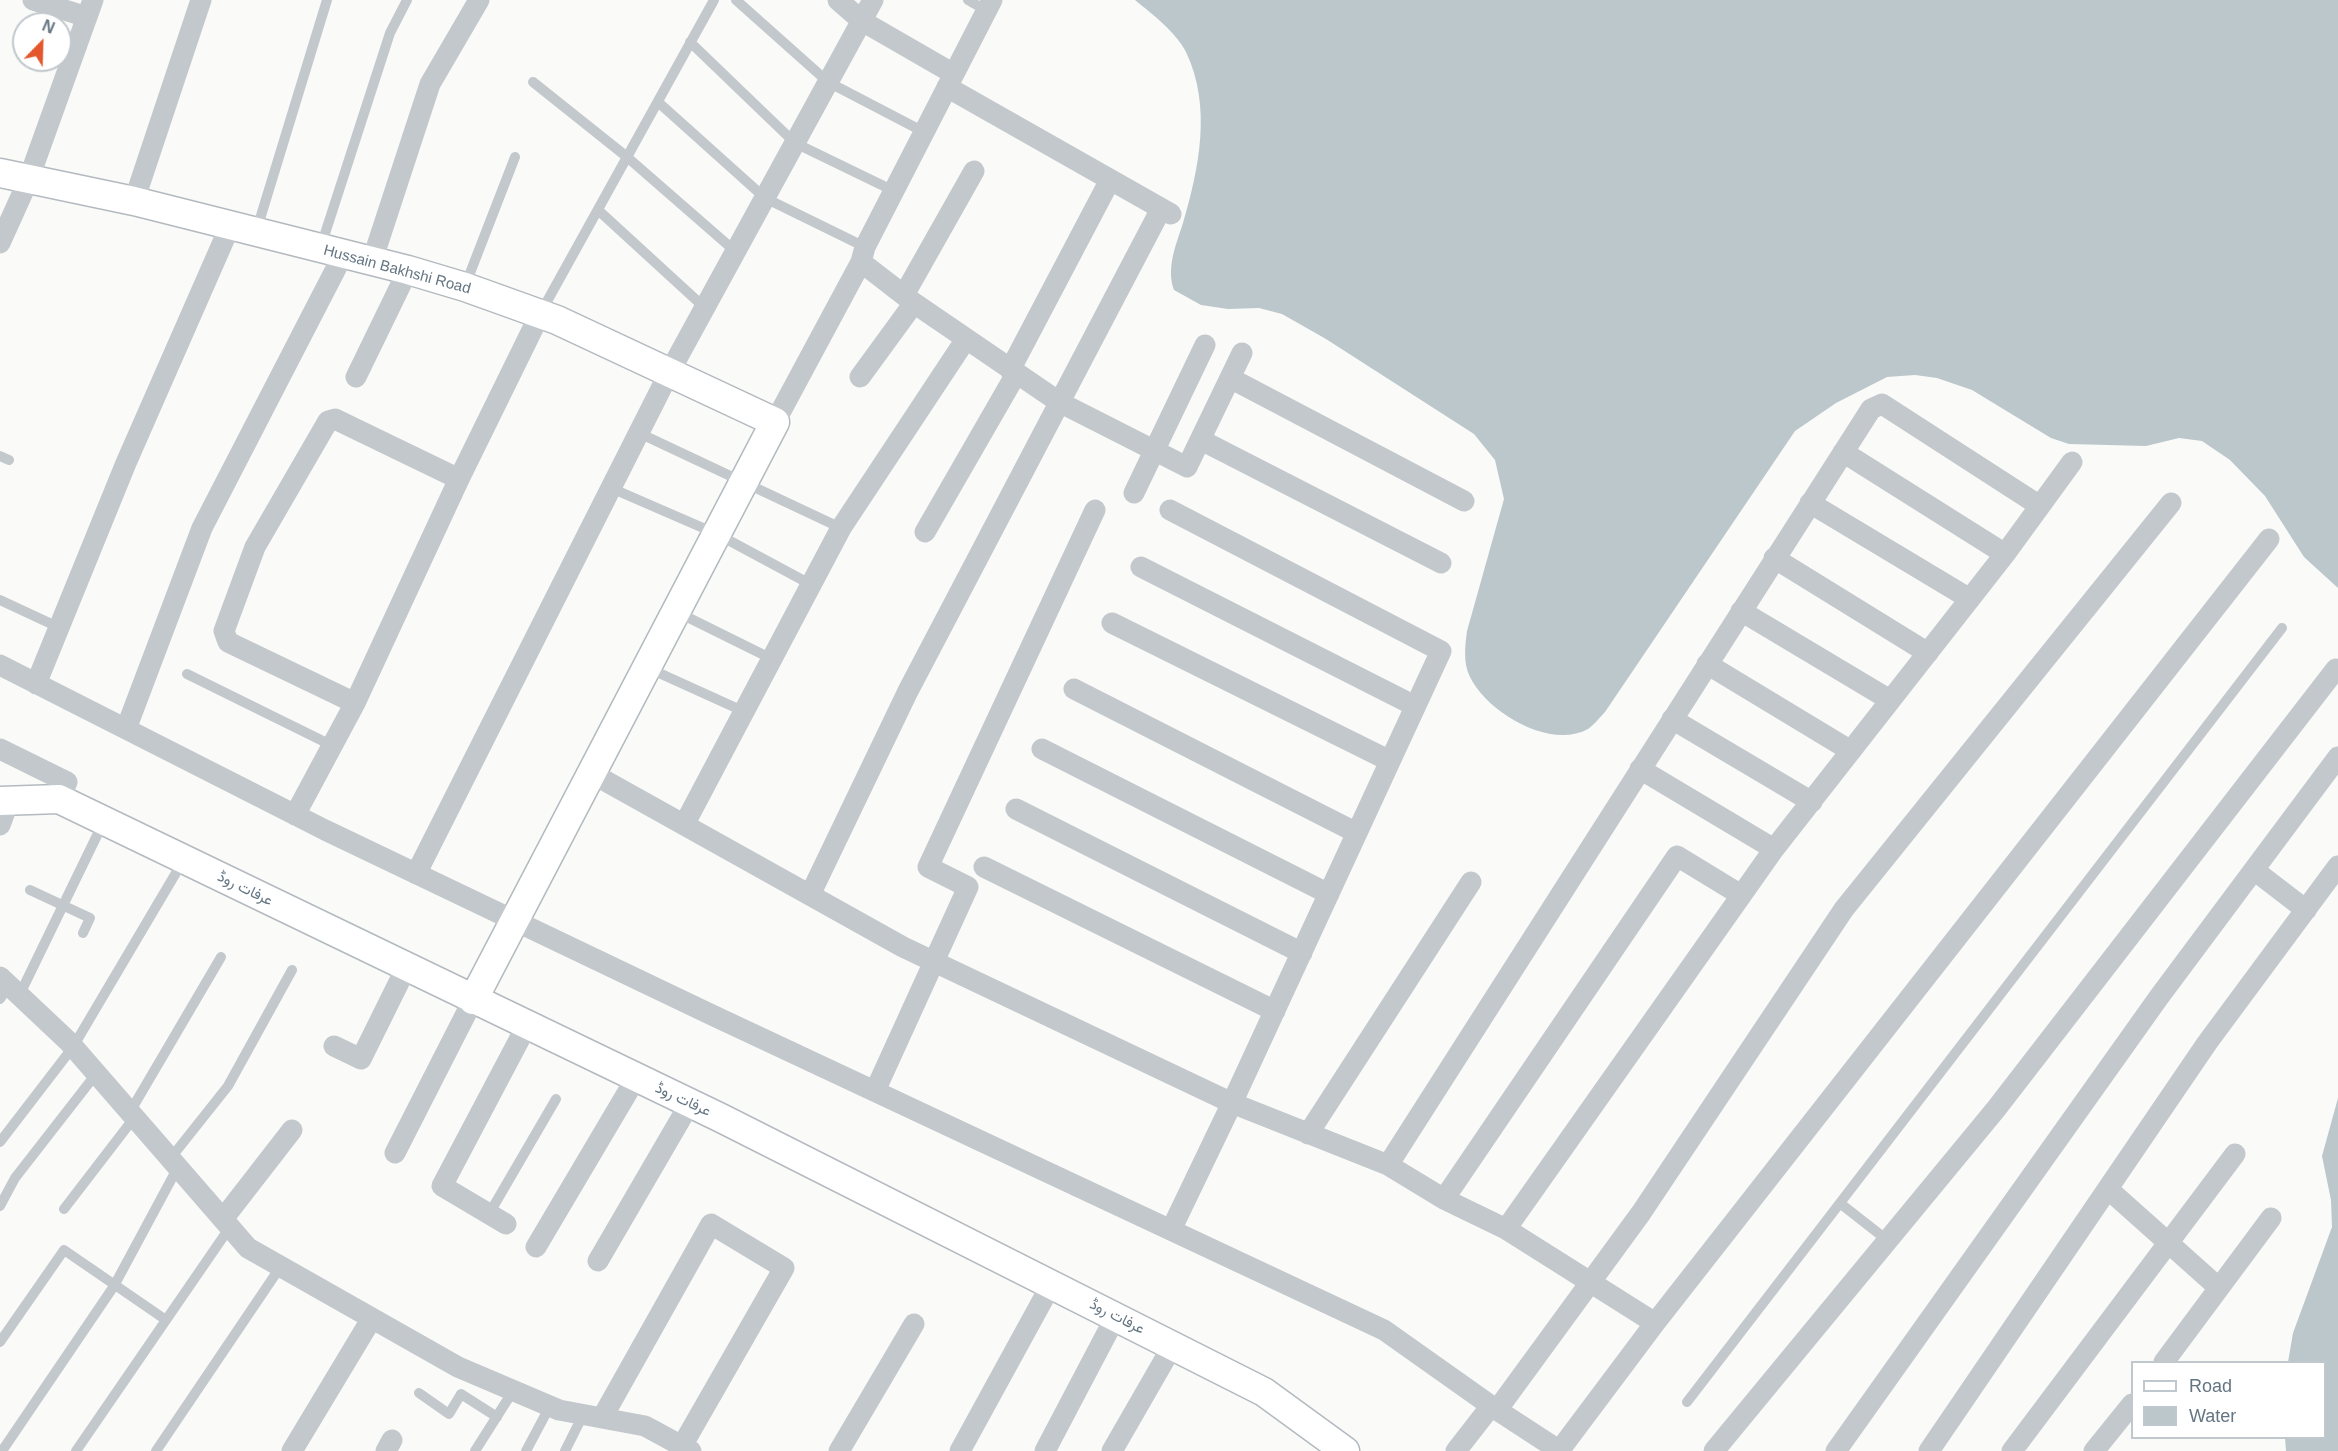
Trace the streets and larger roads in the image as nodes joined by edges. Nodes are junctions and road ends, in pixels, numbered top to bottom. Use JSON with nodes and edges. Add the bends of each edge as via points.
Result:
{"nodes":[{"id":1,"x":33,"y":0,"type":"edge"},
{"id":2,"x":201,"y":0,"type":"edge"},
{"id":3,"x":479,"y":0,"type":"edge"},
{"id":4,"x":838,"y":0,"type":"edge"},
{"id":5,"x":873,"y":0,"type":"edge"},
{"id":6,"x":990,"y":5,"type":"edge"},
{"id":7,"x":90,"y":9,"type":"edge"},
{"id":8,"x":862,"y":21,"type":"junction"},
{"id":9,"x":951,"y":81,"type":"junction"},
{"id":10,"x":974,"y":171,"type":"dead end"},
{"id":11,"x":0,"y":173,"type":"edge"},
{"id":12,"x":1110,"y":180,"type":"junction"},
{"id":13,"x":28,"y":181,"type":"junction"},
{"id":14,"x":134,"y":201,"type":"junction"},
{"id":15,"x":243,"y":229,"type":"junction"},
{"id":16,"x":0,"y":243,"type":"edge"},
{"id":17,"x":331,"y":252,"type":"junction"},
{"id":18,"x":863,"y":254,"type":"junction"},
{"id":19,"x":372,"y":261,"type":"junction"},
{"id":20,"x":408,"y":270,"type":"junction"},
{"id":21,"x":909,"y":299,"type":"junction"},
{"id":22,"x":540,"y":314,"type":"junction"},
{"id":23,"x":966,"y":339,"type":"junction"},
{"id":24,"x":1205,"y":345,"type":"dead end"},
{"id":25,"x":1242,"y":353,"type":"dead end"},
{"id":26,"x":1013,"y":372,"type":"junction"},
{"id":27,"x":669,"y":373,"type":"junction"},
{"id":28,"x":356,"y":377,"type":"dead end"},
{"id":29,"x":860,"y":377,"type":"dead end"},
{"id":30,"x":1230,"y":378,"type":"junction"},
{"id":31,"x":1059,"y":402,"type":"junction"},
{"id":32,"x":775,"y":422,"type":"junction"},
{"id":33,"x":1201,"y":440,"type":"junction"},
{"id":34,"x":1154,"y":450,"type":"junction"},
{"id":35,"x":1843,"y":452,"type":"junction"},
{"id":36,"x":2072,"y":462,"type":"dead end"},
{"id":37,"x":459,"y":479,"type":"junction"},
{"id":38,"x":1134,"y":493,"type":"dead end"},
{"id":39,"x":1464,"y":501,"type":"dead end"},
{"id":40,"x":1810,"y":503,"type":"junction"},
{"id":41,"x":2170,"y":503,"type":"dead end"},
{"id":42,"x":2040,"y":506,"type":"junction"},
{"id":43,"x":1095,"y":510,"type":"dead end"},
{"id":44,"x":1170,"y":510,"type":"dead end"},
{"id":45,"x":925,"y":532,"type":"dead end"},
{"id":46,"x":2269,"y":539,"type":"dead end"},
{"id":47,"x":2005,"y":554,"type":"junction"},
{"id":48,"x":1774,"y":558,"type":"junction"},
{"id":49,"x":1441,"y":562,"type":"dead end"},
{"id":50,"x":1141,"y":567,"type":"dead end"},
{"id":51,"x":1970,"y":599,"type":"junction"},
{"id":52,"x":1741,"y":610,"type":"junction"},
{"id":53,"x":1112,"y":623,"type":"dead end"},
{"id":54,"x":1928,"y":652,"type":"junction"},
{"id":55,"x":1707,"y":664,"type":"junction"},
{"id":56,"x":0,"y":665,"type":"edge"},
{"id":57,"x":2336,"y":669,"type":"dead end"},
{"id":58,"x":36,"y":684,"type":"junction"},
{"id":59,"x":1074,"y":689,"type":"dead end"},
{"id":60,"x":1890,"y":700,"type":"junction"},
{"id":61,"x":355,"y":703,"type":"junction"},
{"id":62,"x":1415,"y":706,"type":"junction"},
{"id":63,"x":1672,"y":719,"type":"junction"},
{"id":64,"x":126,"y":729,"type":"junction"},
{"id":65,"x":0,"y":749,"type":"edge"},
{"id":66,"x":1042,"y":749,"type":"dead end"},
{"id":67,"x":1851,"y":751,"type":"junction"},
{"id":68,"x":2338,"y":757,"type":"edge"},
{"id":69,"x":1390,"y":761,"type":"junction"},
{"id":70,"x":1640,"y":770,"type":"junction"},
{"id":71,"x":593,"y":774,"type":"junction"},
{"id":72,"x":59,"y":799,"type":"junction"},
{"id":73,"x":1812,"y":802,"type":"junction"},
{"id":74,"x":3,"y":809,"type":"edge"},
{"id":75,"x":1016,"y":809,"type":"dead end"},
{"id":76,"x":295,"y":815,"type":"junction"},
{"id":77,"x":684,"y":825,"type":"junction"},
{"id":78,"x":1357,"y":833,"type":"junction"},
{"id":79,"x":1774,"y":849,"type":"junction"},
{"id":80,"x":2338,"y":866,"type":"edge"},
{"id":81,"x":984,"y":867,"type":"dead end"},
{"id":82,"x":2254,"y":870,"type":"junction"},
{"id":83,"x":416,"y":874,"type":"junction"},
{"id":84,"x":1471,"y":882,"type":"dead end"},
{"id":85,"x":1329,"y":894,"type":"junction"},
{"id":86,"x":810,"y":895,"type":"junction"},
{"id":87,"x":1741,"y":895,"type":"junction"},
{"id":88,"x":2306,"y":910,"type":"junction"},
{"id":89,"x":515,"y":921,"type":"junction"},
{"id":90,"x":1302,"y":953,"type":"junction"},
{"id":91,"x":933,"y":961,"type":"junction"},
{"id":92,"x":406,"y":968,"type":"junction"},
{"id":93,"x":7,"y":989,"type":"edge"},
{"id":94,"x":473,"y":1000,"type":"junction"},
{"id":95,"x":1275,"y":1011,"type":"junction"},
{"id":96,"x":526,"y":1026,"type":"junction"},
{"id":97,"x":334,"y":1046,"type":"dead end"},
{"id":98,"x":636,"y":1078,"type":"junction"},
{"id":99,"x":875,"y":1092,"type":"junction"},
{"id":100,"x":690,"y":1103,"type":"junction"},
{"id":101,"x":1232,"y":1103,"type":"junction"},
{"id":102,"x":292,"y":1130,"type":"dead end"},
{"id":103,"x":1308,"y":1134,"type":"junction"},
{"id":104,"x":395,"y":1153,"type":"dead end"},
{"id":105,"x":2235,"y":1154,"type":"dead end"},
{"id":106,"x":1388,"y":1166,"type":"junction"},
{"id":107,"x":2108,"y":1189,"type":"junction"},
{"id":108,"x":1444,"y":1199,"type":"junction"},
{"id":109,"x":2271,"y":1218,"type":"dead end"},
{"id":110,"x":497,"y":1219,"type":"road end"},
{"id":111,"x":227,"y":1223,"type":"junction"},
{"id":112,"x":1506,"y":1229,"type":"junction"},
{"id":113,"x":1171,"y":1230,"type":"junction"},
{"id":114,"x":2168,"y":1243,"type":"junction"},
{"id":115,"x":536,"y":1247,"type":"dead end"},
{"id":116,"x":598,"y":1261,"type":"dead end"},
{"id":117,"x":1052,"y":1283,"type":"junction"},
{"id":118,"x":1589,"y":1283,"type":"junction"},
{"id":119,"x":2219,"y":1288,"type":"junction"},
{"id":120,"x":1116,"y":1316,"type":"junction"},
{"id":121,"x":372,"y":1318,"type":"junction"},
{"id":122,"x":1655,"y":1323,"type":"junction"},
{"id":123,"x":914,"y":1324,"type":"dead end"},
{"id":124,"x":1173,"y":1345,"type":"junction"},
{"id":125,"x":2165,"y":1361,"type":"edge"},
{"id":126,"x":2131,"y":1406,"type":"edge"},
{"id":127,"x":1494,"y":1408,"type":"junction"},
{"id":128,"x":592,"y":1416,"type":"junction"},
{"id":129,"x":686,"y":1448,"type":"edge"},
{"id":130,"x":292,"y":1451,"type":"edge"},
{"id":131,"x":839,"y":1451,"type":"edge"},
{"id":132,"x":960,"y":1451,"type":"edge"},
{"id":133,"x":1045,"y":1451,"type":"edge"},
{"id":134,"x":1112,"y":1451,"type":"edge"},
{"id":135,"x":1345,"y":1451,"type":"edge"},
{"id":136,"x":1456,"y":1451,"type":"edge"},
{"id":137,"x":1560,"y":1451,"type":"edge"},
{"id":138,"x":1714,"y":1451,"type":"edge"},
{"id":139,"x":1836,"y":1451,"type":"edge"},
{"id":140,"x":1929,"y":1451,"type":"edge"},
{"id":141,"x":2012,"y":1451,"type":"edge"},
{"id":142,"x":2094,"y":1451,"type":"edge"}],
"edges":[{"from":1,"to":7,"type":"street"},
{"from":2,"to":14,"type":"street"},
{"from":3,"to":19,"type":"street","via":[[429,84]]},
{"from":4,"to":8,"type":"street"},
{"from":5,"to":8,"type":"street"},
{"from":6,"to":9,"type":"street"},
{"from":7,"to":13,"type":"street"},
{"from":8,"to":9,"type":"street"},
{"from":8,"to":27,"type":"street"},
{"from":9,"to":12,"type":"street"},
{"from":9,"to":18,"type":"street"},
{"from":10,"to":21,"type":"street"},
{"from":11,"to":13,"type":"street","name":"Hussain Bakhshi Road"},
{"from":12,"to":26,"type":"street"},
{"from":12,"to":31,"type":"street","via":[[1166,211]]},
{"from":13,"to":14,"type":"street","name":"Hussain Bakhshi Road"},
{"from":13,"to":16,"type":"street"},
{"from":14,"to":15,"type":"street","name":"Hussain Bakhshi Road"},
{"from":15,"to":17,"type":"street","name":"Hussain Bakhshi Road"},
{"from":15,"to":58,"type":"street","via":[[57,627]]},
{"from":17,"to":19,"type":"street","name":"Hussain Bakhshi Road"},
{"from":17,"to":64,"type":"street","via":[[202,528]]},
{"from":18,"to":21,"type":"street"},
{"from":18,"to":32,"type":"street"},
{"from":19,"to":20,"type":"street","name":"Hussain Bakhshi Road"},
{"from":20,"to":22,"type":"street","name":"Hussain Bakhshi Road"},
{"from":20,"to":28,"type":"street"},
{"from":21,"to":23,"type":"street"},
{"from":21,"to":29,"type":"street"},
{"from":22,"to":27,"type":"street","name":"Hussain Bakhshi Road"},
{"from":22,"to":37,"type":"street"},
{"from":23,"to":26,"type":"street"},
{"from":23,"to":77,"type":"street","via":[[841,528]]},
{"from":24,"to":34,"type":"street"},
{"from":25,"to":30,"type":"street"},
{"from":26,"to":31,"type":"street"},
{"from":26,"to":45,"type":"street"},
{"from":27,"to":32,"type":"street","name":"Hussain Bakhshi Road"},
{"from":27,"to":83,"type":"street"},
{"from":30,"to":33,"type":"street"},
{"from":30,"to":39,"type":"street"},
{"from":31,"to":34,"type":"street"},
{"from":31,"to":86,"type":"street","via":[[908,691]]},
{"from":32,"to":71,"type":"street"},
{"from":33,"to":34,"type":"street","via":[[1187,467]]},
{"from":33,"to":49,"type":"street"},
{"from":34,"to":38,"type":"street"},
{"from":35,"to":40,"type":"street"},
{"from":35,"to":42,"type":"street","via":[[1870,409],[1882,404]]},
{"from":35,"to":47,"type":"street"},
{"from":36,"to":42,"type":"street"},
{"from":37,"to":61,"type":"street"},
{"from":37,"to":61,"type":"street","via":[[335,419],[328,421],[255,547],[224,631],[228,642]]},
{"from":40,"to":48,"type":"street"},
{"from":40,"to":51,"type":"street"},
{"from":41,"to":118,"type":"street","via":[[1844,909],[1641,1213]]},
{"from":42,"to":47,"type":"street"},
{"from":43,"to":91,"type":"street","via":[[928,867],[968,888]]},
{"from":44,"to":62,"type":"street","via":[[1441,651]]},
{"from":46,"to":122,"type":"street"},
{"from":47,"to":51,"type":"street"},
{"from":48,"to":52,"type":"street"},
{"from":48,"to":54,"type":"street"},
{"from":50,"to":62,"type":"street"},
{"from":51,"to":54,"type":"street"},
{"from":52,"to":55,"type":"street"},
{"from":52,"to":60,"type":"street"},
{"from":53,"to":69,"type":"street"},
{"from":54,"to":60,"type":"street"},
{"from":55,"to":63,"type":"street"},
{"from":55,"to":67,"type":"street"},
{"from":56,"to":58,"type":"street"},
{"from":57,"to":138,"type":"street","via":[[1996,1108]]},
{"from":58,"to":64,"type":"street"},
{"from":59,"to":78,"type":"street"},
{"from":60,"to":67,"type":"street"},
{"from":61,"to":76,"type":"street"},
{"from":62,"to":69,"type":"street"},
{"from":63,"to":70,"type":"street"},
{"from":63,"to":73,"type":"street"},
{"from":64,"to":76,"type":"street"},
{"from":65,"to":72,"type":"street","via":[[67,782]]},
{"from":66,"to":85,"type":"street"},
{"from":67,"to":73,"type":"street"},
{"from":68,"to":82,"type":"street"},
{"from":69,"to":78,"type":"street"},
{"from":70,"to":79,"type":"street"},
{"from":70,"to":106,"type":"street"},
{"from":71,"to":77,"type":"street"},
{"from":71,"to":89,"type":"street"},
{"from":72,"to":74,"type":"street","name":"عرفات روڈ"},
{"from":72,"to":92,"type":"street","name":"عرفات روڈ"},
{"from":73,"to":79,"type":"street"},
{"from":75,"to":90,"type":"street"},
{"from":76,"to":83,"type":"street"},
{"from":77,"to":86,"type":"street"},
{"from":78,"to":85,"type":"street"},
{"from":79,"to":87,"type":"street"},
{"from":80,"to":88,"type":"street"},
{"from":81,"to":95,"type":"street"},
{"from":82,"to":88,"type":"street"},
{"from":82,"to":139,"type":"street"},
{"from":83,"to":89,"type":"street"},
{"from":84,"to":103,"type":"street"},
{"from":85,"to":90,"type":"street"},
{"from":86,"to":91,"type":"street"},
{"from":87,"to":108,"type":"street","via":[[1677,856]]},
{"from":87,"to":112,"type":"street"},
{"from":88,"to":107,"type":"street","via":[[2207,1043]]},
{"from":89,"to":94,"type":"street"},
{"from":89,"to":99,"type":"street"},
{"from":90,"to":95,"type":"street"},
{"from":91,"to":99,"type":"street"},
{"from":91,"to":101,"type":"street"},
{"from":92,"to":94,"type":"street","name":"عرفات روڈ"},
{"from":92,"to":97,"type":"street","via":[[361,1059]]},
{"from":93,"to":111,"type":"street","via":[[73,1047]]},
{"from":94,"to":96,"type":"street","name":"عرفات روڈ"},
{"from":94,"to":104,"type":"street"},
{"from":95,"to":101,"type":"street"},
{"from":96,"to":98,"type":"street","name":"عرفات روڈ"},
{"from":96,"to":110,"type":"street","via":[[442,1186]]},
{"from":98,"to":100,"type":"street","name":"عرفات روڈ"},
{"from":98,"to":115,"type":"street"},
{"from":99,"to":113,"type":"street"},
{"from":100,"to":116,"type":"street"},
{"from":100,"to":117,"type":"street","name":"عرفات روڈ"},
{"from":101,"to":103,"type":"street"},
{"from":101,"to":113,"type":"street"},
{"from":102,"to":111,"type":"street"},
{"from":103,"to":106,"type":"street"},
{"from":105,"to":114,"type":"street"},
{"from":106,"to":108,"type":"street"},
{"from":107,"to":114,"type":"street"},
{"from":107,"to":140,"type":"street"},
{"from":108,"to":112,"type":"street"},
{"from":109,"to":119,"type":"street"},
{"from":111,"to":121,"type":"street","via":[[248,1248]]},
{"from":112,"to":118,"type":"street"},
{"from":113,"to":127,"type":"street","via":[[1384,1330]]},
{"from":114,"to":119,"type":"street"},
{"from":114,"to":141,"type":"street"},
{"from":117,"to":120,"type":"street","name":"عرفات روڈ"},
{"from":117,"to":132,"type":"street"},
{"from":118,"to":122,"type":"street"},
{"from":118,"to":127,"type":"street"},
{"from":119,"to":125,"type":"street"},
{"from":120,"to":124,"type":"street","name":"عرفات روڈ"},
{"from":120,"to":133,"type":"street"},
{"from":121,"to":128,"type":"street","via":[[458,1367],[550,1406]]},
{"from":121,"to":130,"type":"street"},
{"from":122,"to":137,"type":"street"},
{"from":123,"to":131,"type":"street"},
{"from":124,"to":134,"type":"street"},
{"from":124,"to":135,"type":"street","name":"عرفات روڈ","via":[[1264,1392]]},
{"from":126,"to":142,"type":"street"},
{"from":127,"to":136,"type":"street"},
{"from":127,"to":137,"type":"street"},
{"from":128,"to":129,"type":"street","via":[[645,1426]]},
{"from":128,"to":129,"type":"street","via":[[711,1224],[784,1268]]}]}
